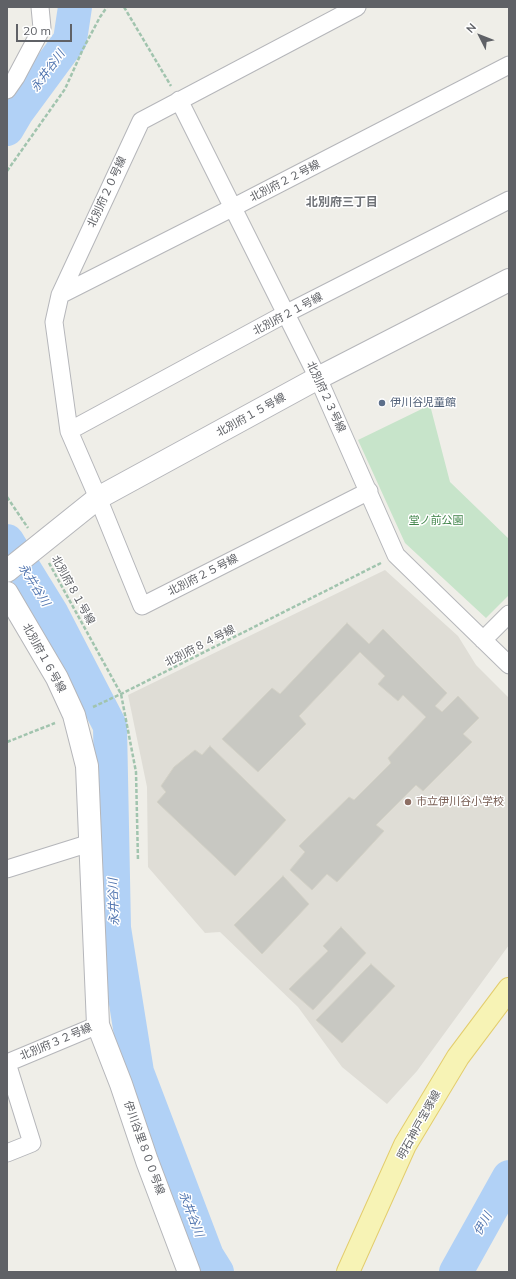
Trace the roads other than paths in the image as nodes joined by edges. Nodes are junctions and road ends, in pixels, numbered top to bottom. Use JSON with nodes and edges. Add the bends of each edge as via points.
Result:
{"nodes":[{"id":1,"x":40,"y":7,"type":"edge"},
{"id":2,"x":357,"y":7,"type":"edge"},
{"id":3,"x":509,"y":65,"type":"edge"},
{"id":4,"x":7,"y":90,"type":"edge"},
{"id":5,"x":179,"y":100,"type":"junction"},
{"id":6,"x":509,"y":200,"type":"edge"},
{"id":7,"x":232,"y":208,"type":"junction"},
{"id":8,"x":509,"y":280,"type":"edge"},
{"id":9,"x":60,"y":295,"type":"junction"},
{"id":10,"x":285,"y":314,"type":"junction"},
{"id":11,"x":318,"y":378,"type":"junction"},
{"id":12,"x":69,"y":431,"type":"junction"},
{"id":13,"x":369,"y":491,"type":"junction"},
{"id":14,"x":98,"y":498,"type":"junction"},
{"id":15,"x":7,"y":570,"type":"edge"},
{"id":16,"x":7,"y":593,"type":"edge"},
{"id":17,"x":509,"y":614,"type":"edge"},
{"id":18,"x":483,"y":640,"type":"junction"},
{"id":19,"x":509,"y":665,"type":"edge"},
{"id":20,"x":90,"y":844,"type":"junction"},
{"id":21,"x":7,"y":869,"type":"edge"},
{"id":22,"x":509,"y":989,"type":"edge"},
{"id":23,"x":98,"y":1025,"type":"junction"},
{"id":24,"x":7,"y":1153,"type":"edge"},
{"id":25,"x":189,"y":1272,"type":"edge"},
{"id":26,"x":348,"y":1272,"type":"edge"}],
"edges":[{"from":1,"to":4,"type":"street","via":[[42,28]]},
{"from":2,"to":5,"type":"street","name":"北別府２０号線"},
{"from":3,"to":7,"type":"street","name":"北別府２２号線"},
{"from":5,"to":7,"type":"street","name":"北別府２３号線"},
{"from":5,"to":9,"type":"street","name":"北別府２０号線","via":[[140,121]]},
{"from":6,"to":10,"type":"street","name":"北別府２１号線"},
{"from":7,"to":9,"type":"street","name":"北別府２２号線"},
{"from":7,"to":10,"type":"street","name":"北別府２３号線"},
{"from":8,"to":11,"type":"street","name":"北別府１５号線"},
{"from":9,"to":12,"type":"street","name":"北別府２０号線","via":[[54,322]]},
{"from":10,"to":11,"type":"street","name":"北別府２３号線"},
{"from":10,"to":12,"type":"street","name":"北別府２１号線"},
{"from":11,"to":13,"type":"street","name":"北別府２３号線"},
{"from":11,"to":14,"type":"street","name":"北別府１５号線"},
{"from":12,"to":14,"type":"street","name":"北別府２０号線"},
{"from":13,"to":14,"type":"street","name":"北別府２５号線","via":[[142,606]]},
{"from":13,"to":18,"type":"street","name":"北別府２３号線","via":[[396,555]]},
{"from":14,"to":15,"type":"street","name":"北別府１５号線"},
{"from":16,"to":20,"type":"street","name":"北別府１６号線","via":[[57,678],[74,715],[87,766]]},
{"from":17,"to":18,"type":"street"},
{"from":18,"to":19,"type":"street","name":"北別府２３号線"},
{"from":20,"to":21,"type":"street"},
{"from":20,"to":23,"type":"street","name":"伊川谷里８００号線"},
{"from":22,"to":26,"type":"main road","name":"明石神戸宝塚線","via":[[458,1057],[405,1145]]},
{"from":23,"to":24,"type":"street","name":"北別府３２号線","via":[[7,1063],[32,1143]]},
{"from":23,"to":25,"type":"street","name":"伊川谷里８００号線"}]}
